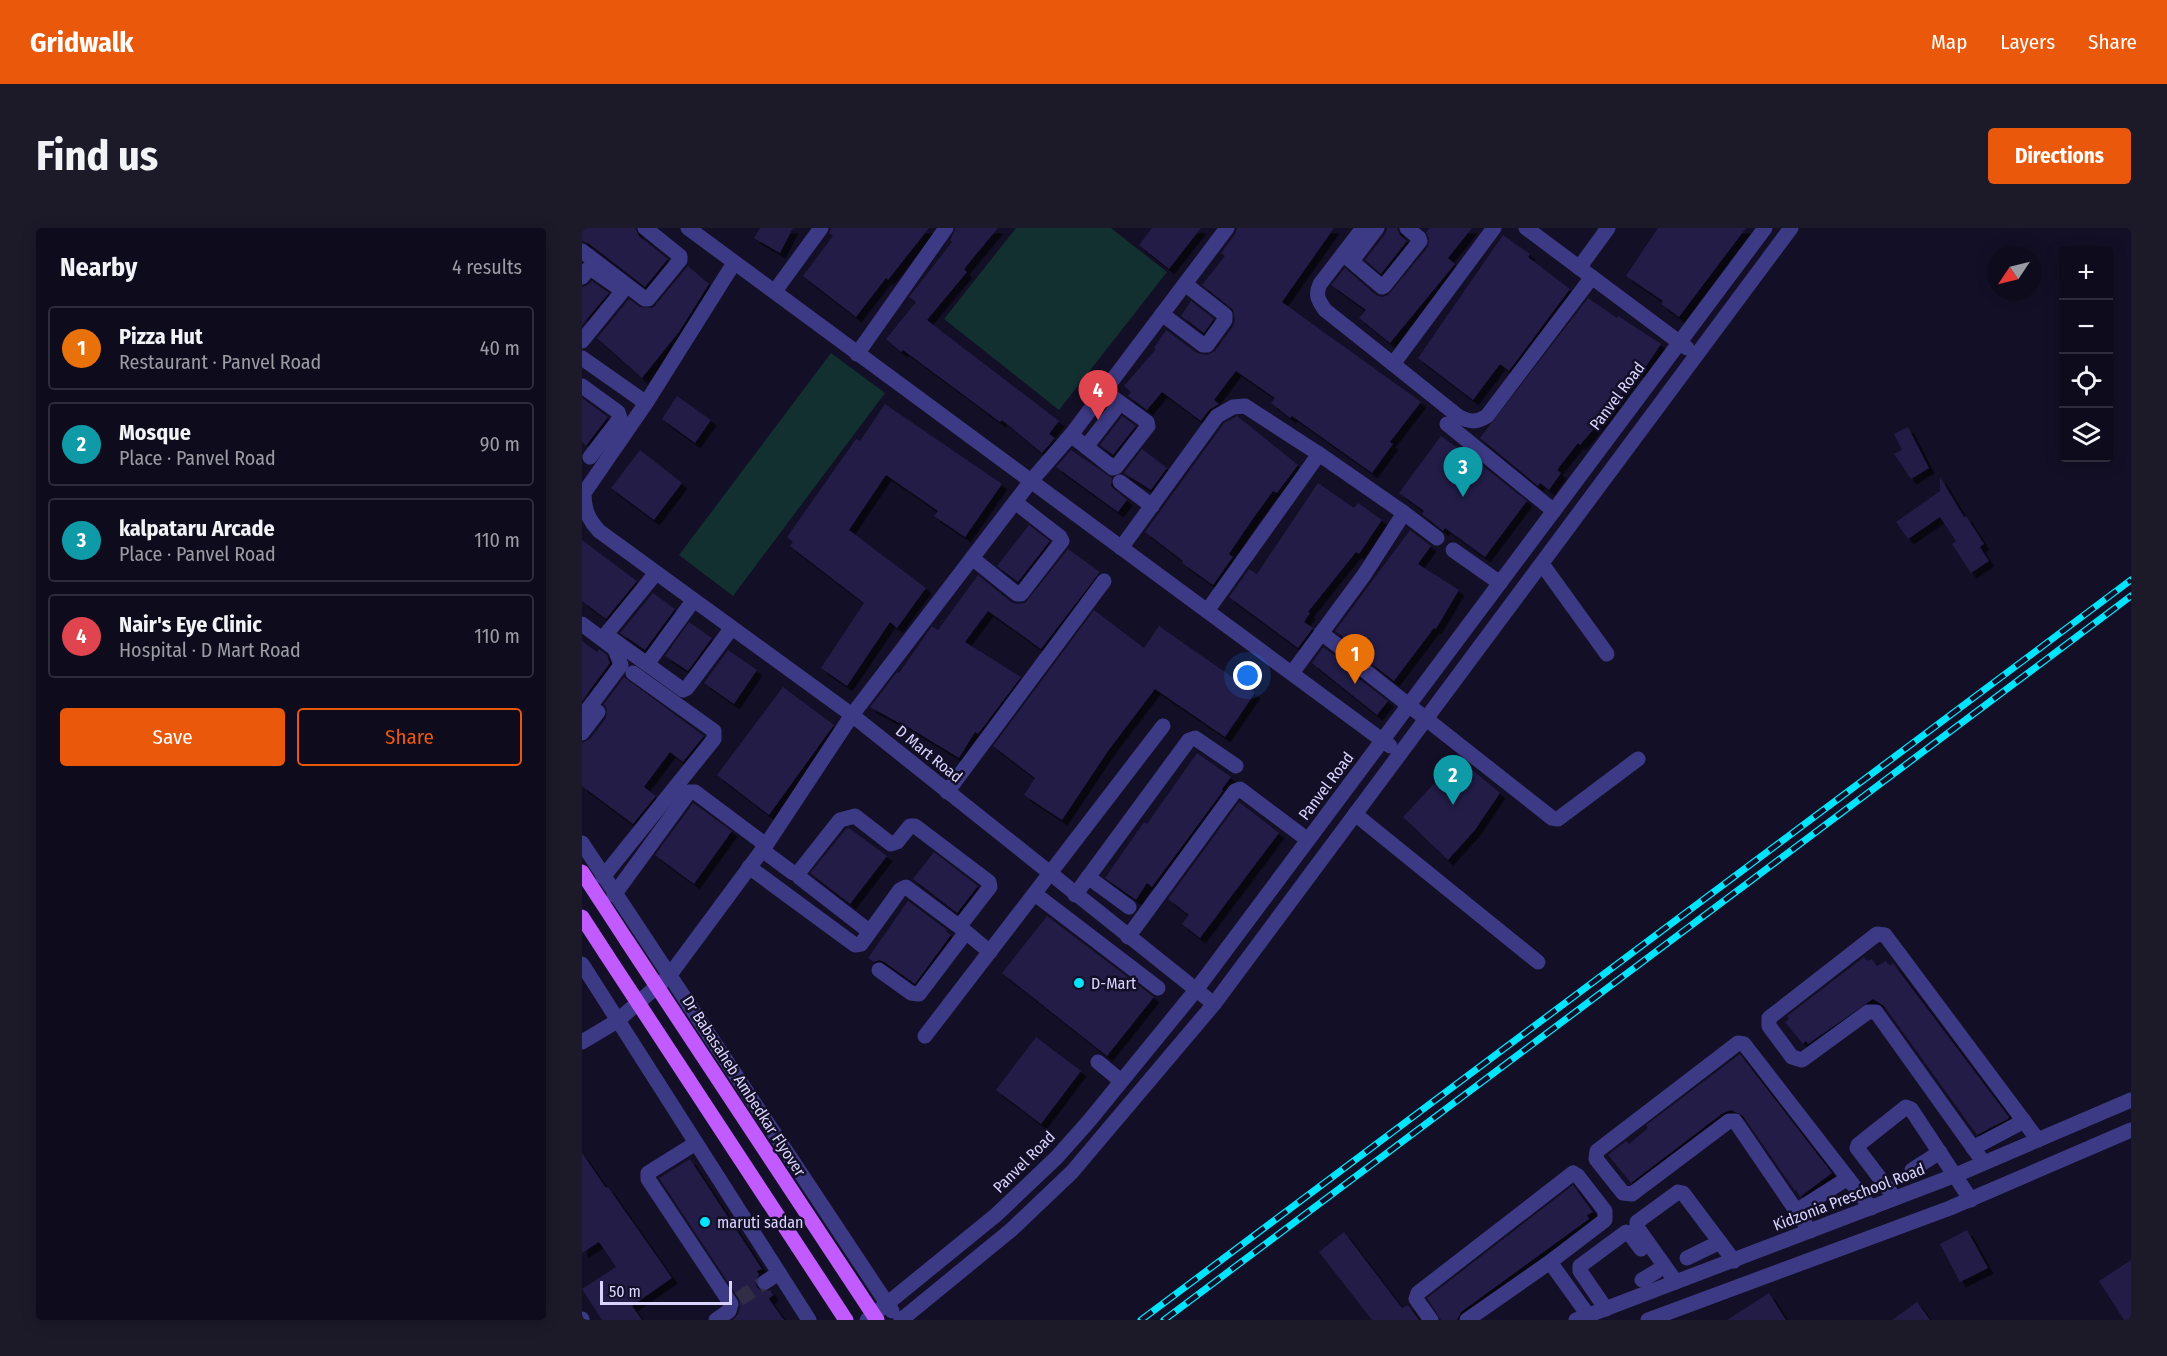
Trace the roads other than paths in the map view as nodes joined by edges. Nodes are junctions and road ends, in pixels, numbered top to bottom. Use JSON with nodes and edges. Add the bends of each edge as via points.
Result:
{"nodes":[{"id":1,"x":645,"y":228,"type":"edge"},
{"id":2,"x":687,"y":228,"type":"edge"},
{"id":3,"x":821,"y":228,"type":"edge"},
{"id":4,"x":946,"y":228,"type":"edge"},
{"id":5,"x":1227,"y":228,"type":"edge"},
{"id":6,"x":1363,"y":228,"type":"edge"},
{"id":7,"x":1377,"y":228,"type":"edge"},
{"id":8,"x":1407,"y":228,"type":"edge"},
{"id":9,"x":1494,"y":228,"type":"edge"},
{"id":10,"x":1526,"y":228,"type":"edge"},
{"id":11,"x":1608,"y":228,"type":"edge"},
{"id":12,"x":1765,"y":228,"type":"edge"},
{"id":13,"x":1791,"y":228,"type":"edge"},
{"id":14,"x":582,"y":251,"type":"edge"},
{"id":15,"x":1347,"y":258,"type":"junction"},
{"id":16,"x":734,"y":262,"type":"junction"},
{"id":17,"x":1579,"y":268,"type":"junction"},
{"id":18,"x":582,"y":277,"type":"edge"},
{"id":19,"x":1592,"y":278,"type":"junction"},
{"id":20,"x":1185,"y":284,"type":"junction"},
{"id":21,"x":775,"y":291,"type":"junction"},
{"id":22,"x":1162,"y":314,"type":"junction"},
{"id":23,"x":582,"y":341,"type":"edge"},
{"id":24,"x":1680,"y":343,"type":"junction"},
{"id":25,"x":857,"y":354,"type":"junction"},
{"id":26,"x":1696,"y":356,"type":"junction"},
{"id":27,"x":584,"y":362,"type":"edge"},
{"id":28,"x":1393,"y":364,"type":"junction"},
{"id":29,"x":582,"y":386,"type":"edge"},
{"id":30,"x":1104,"y":391,"type":"junction"},
{"id":31,"x":646,"y":403,"type":"junction"},
{"id":32,"x":1120,"y":403,"type":"junction"},
{"id":33,"x":1447,"y":424,"type":"dead end"},
{"id":34,"x":1073,"y":431,"type":"junction"},
{"id":35,"x":1089,"y":444,"type":"junction"},
{"id":36,"x":1319,"y":454,"type":"junction"},
{"id":37,"x":591,"y":458,"type":"edge"},
{"id":38,"x":1031,"y":481,"type":"junction"},
{"id":39,"x":1120,"y":482,"type":"dead end"},
{"id":40,"x":1015,"y":502,"type":"junction"},
{"id":41,"x":1152,"y":506,"type":"junction"},
{"id":42,"x":1554,"y":511,"type":"junction"},
{"id":43,"x":1404,"y":513,"type":"junction"},
{"id":44,"x":1437,"y":538,"type":"dead end"},
{"id":45,"x":1120,"y":549,"type":"junction"},
{"id":46,"x":1453,"y":550,"type":"dead end"},
{"id":47,"x":972,"y":558,"type":"junction"},
{"id":48,"x":1542,"y":564,"type":"junction"},
{"id":49,"x":656,"y":573,"type":"junction"},
{"id":50,"x":1104,"y":581,"type":"dead end"},
{"id":51,"x":1500,"y":583,"type":"junction"},
{"id":52,"x":693,"y":601,"type":"junction"},
{"id":53,"x":1207,"y":611,"type":"junction"},
{"id":54,"x":582,"y":624,"type":"edge"},
{"id":55,"x":731,"y":629,"type":"junction"},
{"id":56,"x":1321,"y":633,"type":"junction"},
{"id":57,"x":1606,"y":654,"type":"dead end"},
{"id":58,"x":647,"y":664,"type":"junction"},
{"id":59,"x":1292,"y":673,"type":"junction"},
{"id":60,"x":1409,"y":705,"type":"junction"},
{"id":61,"x":852,"y":715,"type":"junction"},
{"id":62,"x":582,"y":717,"type":"edge"},
{"id":63,"x":1425,"y":720,"type":"junction"},
{"id":64,"x":1163,"y":726,"type":"dead end"},
{"id":65,"x":582,"y":733,"type":"edge"},
{"id":66,"x":1383,"y":740,"type":"junction"},
{"id":67,"x":1399,"y":755,"type":"junction"},
{"id":68,"x":1638,"y":759,"type":"dead end"},
{"id":69,"x":1236,"y":766,"type":"dead end"},
{"id":70,"x":948,"y":792,"type":"junction"},
{"id":71,"x":1355,"y":814,"type":"junction"},
{"id":72,"x":1308,"y":840,"type":"junction"},
{"id":73,"x":582,"y":843,"type":"edge"},
{"id":74,"x":764,"y":847,"type":"junction"},
{"id":75,"x":749,"y":867,"type":"junction"},
{"id":76,"x":582,"y":873,"type":"edge"},
{"id":77,"x":793,"y":873,"type":"dead end"},
{"id":78,"x":1050,"y":875,"type":"junction"},
{"id":79,"x":603,"y":877,"type":"junction"},
{"id":80,"x":1088,"y":877,"type":"junction"},
{"id":81,"x":1035,"y":894,"type":"junction"},
{"id":82,"x":614,"y":895,"type":"junction"},
{"id":83,"x":1075,"y":895,"type":"junction"},
{"id":84,"x":1129,"y":907,"type":"dead end"},
{"id":85,"x":582,"y":917,"type":"edge"},
{"id":86,"x":870,"y":932,"type":"junction"},
{"id":87,"x":1128,"y":937,"type":"junction"},
{"id":88,"x":990,"y":952,"type":"junction"},
{"id":89,"x":1538,"y":962,"type":"dead end"},
{"id":90,"x":582,"y":964,"type":"edge"},
{"id":91,"x":879,"y":970,"type":"dead end"},
{"id":92,"x":669,"y":976,"type":"junction"},
{"id":93,"x":1158,"y":988,"type":"dead end"},
{"id":94,"x":1196,"y":990,"type":"junction"},
{"id":95,"x":1214,"y":1004,"type":"junction"},
{"id":96,"x":617,"y":1021,"type":"junction"},
{"id":97,"x":925,"y":1036,"type":"dead end"},
{"id":98,"x":582,"y":1042,"type":"edge"},
{"id":99,"x":1098,"y":1062,"type":"dead end"},
{"id":100,"x":1121,"y":1081,"type":"junction"},
{"id":101,"x":2131,"y":1100,"type":"edge"},
{"id":102,"x":2024,"y":1121,"type":"junction"},
{"id":103,"x":2131,"y":1130,"type":"edge"},
{"id":104,"x":2038,"y":1140,"type":"junction"},
{"id":105,"x":696,"y":1143,"type":"junction"},
{"id":106,"x":1973,"y":1148,"type":"junction"},
{"id":107,"x":1940,"y":1152,"type":"junction"},
{"id":108,"x":1984,"y":1163,"type":"junction"},
{"id":109,"x":1912,"y":1170,"type":"dead end"},
{"id":110,"x":1956,"y":1175,"type":"junction"},
{"id":111,"x":1848,"y":1178,"type":"junction"},
{"id":112,"x":1895,"y":1198,"type":"junction"},
{"id":113,"x":1971,"y":1200,"type":"junction"},
{"id":114,"x":1871,"y":1208,"type":"junction"},
{"id":115,"x":1796,"y":1211,"type":"junction"},
{"id":116,"x":1810,"y":1231,"type":"junction"},
{"id":117,"x":1720,"y":1242,"type":"junction"},
{"id":118,"x":1760,"y":1251,"type":"junction"},
{"id":119,"x":1687,"y":1258,"type":"dead end"},
{"id":120,"x":1734,"y":1260,"type":"junction"},
{"id":121,"x":1550,"y":1262,"type":"junction"},
{"id":122,"x":1657,"y":1271,"type":"junction"},
{"id":123,"x":779,"y":1273,"type":"junction"},
{"id":124,"x":1770,"y":1274,"type":"junction"},
{"id":125,"x":1642,"y":1280,"type":"dead end"},
{"id":126,"x":765,"y":1282,"type":"tunnel mouth"},
{"id":127,"x":1672,"y":1284,"type":"junction"},
{"id":128,"x":887,"y":1304,"type":"junction"},
{"id":129,"x":1606,"y":1309,"type":"junction"},
{"id":130,"x":1582,"y":1318,"type":"edge"},
{"id":131,"x":716,"y":1320,"type":"edge"},
{"id":132,"x":809,"y":1320,"type":"edge"},
{"id":133,"x":846,"y":1320,"type":"edge"},
{"id":134,"x":867,"y":1320,"type":"edge"},
{"id":135,"x":877,"y":1320,"type":"edge"},
{"id":136,"x":899,"y":1320,"type":"edge"},
{"id":137,"x":1431,"y":1320,"type":"edge"},
{"id":138,"x":1467,"y":1320,"type":"edge"},
{"id":139,"x":1648,"y":1320,"type":"edge"}],
"edges":[{"from":1,"to":14,"type":"street","via":[[680,256],[648,299]]},
{"from":2,"to":16,"type":"street"},
{"from":3,"to":21,"type":"street"},
{"from":4,"to":25,"type":"street"},
{"from":5,"to":20,"type":"street"},
{"from":6,"to":15,"type":"street"},
{"from":7,"to":15,"type":"street"},
{"from":8,"to":15,"type":"street","via":[[1420,241],[1382,287]]},
{"from":9,"to":28,"type":"street"},
{"from":10,"to":17,"type":"street"},
{"from":11,"to":17,"type":"street"},
{"from":12,"to":24,"type":"street","name":"Panvel Road"},
{"from":13,"to":26,"type":"street"},
{"from":15,"to":28,"type":"street","via":[[1320,284],[1316,292],[1319,302]]},
{"from":16,"to":21,"type":"street"},
{"from":16,"to":31,"type":"street"},
{"from":17,"to":19,"type":"street"},
{"from":18,"to":23,"type":"street","via":[[592,269],[621,293]]},
{"from":19,"to":24,"type":"street"},
{"from":19,"to":28,"type":"street","via":[[1479,421],[1458,417]]},
{"from":20,"to":22,"type":"street"},
{"from":20,"to":22,"type":"street","via":[[1225,315],[1207,345]]},
{"from":21,"to":25,"type":"street"},
{"from":22,"to":30,"type":"street"},
{"from":24,"to":26,"type":"street"},
{"from":24,"to":42,"type":"street","name":"Panvel Road"},
{"from":25,"to":38,"type":"street"},
{"from":26,"to":48,"type":"street"},
{"from":27,"to":31,"type":"street"},
{"from":29,"to":37,"type":"street","via":[[618,412],[620,418]]},
{"from":30,"to":32,"type":"street"},
{"from":30,"to":34,"type":"street"},
{"from":31,"to":37,"type":"street"},
{"from":32,"to":35,"type":"street"},
{"from":32,"to":35,"type":"street","via":[[1148,426],[1113,468]]},
{"from":33,"to":42,"type":"street"},
{"from":34,"to":35,"type":"street"},
{"from":34,"to":38,"type":"street"},
{"from":36,"to":41,"type":"street","via":[[1255,411],[1245,406],[1233,407],[1217,416]]},
{"from":36,"to":43,"type":"street"},
{"from":36,"to":53,"type":"street"},
{"from":37,"to":49,"type":"street","name":"D Mart Road","via":[[584,493],[584,508],[590,520]]},
{"from":38,"to":40,"type":"street"},
{"from":38,"to":45,"type":"street"},
{"from":39,"to":41,"type":"street"},
{"from":40,"to":47,"type":"street"},
{"from":40,"to":47,"type":"street","via":[[1062,541],[1021,594]]},
{"from":41,"to":45,"type":"street"},
{"from":42,"to":51,"type":"street","name":"Panvel Road"},
{"from":43,"to":44,"type":"street"},
{"from":43,"to":56,"type":"street"},
{"from":45,"to":53,"type":"street"},
{"from":46,"to":51,"type":"street"},
{"from":47,"to":61,"type":"street"},
{"from":48,"to":57,"type":"street"},
{"from":48,"to":63,"type":"street"},
{"from":49,"to":52,"type":"street","name":"D Mart Road"},
{"from":49,"to":58,"type":"street","via":[[607,633]]},
{"from":50,"to":70,"type":"street"},
{"from":51,"to":60,"type":"street","name":"Panvel Road"},
{"from":52,"to":55,"type":"street","name":"D Mart Road"},
{"from":52,"to":58,"type":"street"},
{"from":53,"to":59,"type":"street"},
{"from":54,"to":62,"type":"street","via":[[615,649],[621,665]]},
{"from":55,"to":58,"type":"street","via":[[683,690]]},
{"from":55,"to":61,"type":"street","name":"D Mart Road"},
{"from":56,"to":59,"type":"street"},
{"from":56,"to":60,"type":"street"},
{"from":59,"to":66,"type":"street"},
{"from":60,"to":63,"type":"street"},
{"from":60,"to":66,"type":"street","name":"Panvel Road"},
{"from":61,"to":70,"type":"street","name":"D Mart Road"},
{"from":61,"to":74,"type":"street"},
{"from":63,"to":67,"type":"street"},
{"from":63,"to":68,"type":"street","via":[[1552,818],[1558,819]]},
{"from":64,"to":78,"type":"street"},
{"from":65,"to":79,"type":"street","via":[[628,675],[714,731],[714,739]]},
{"from":66,"to":67,"type":"street"},
{"from":66,"to":72,"type":"street","name":"Panvel Road"},
{"from":67,"to":71,"type":"street"},
{"from":69,"to":80,"type":"street","via":[[1195,738],[1189,740]]},
{"from":70,"to":78,"type":"street","name":"D Mart Road"},
{"from":71,"to":89,"type":"street"},
{"from":71,"to":95,"type":"street"},
{"from":72,"to":87,"type":"street","via":[[1240,789],[1235,791]]},
{"from":72,"to":94,"type":"street","name":"Panvel Road"},
{"from":73,"to":79,"type":"street"},
{"from":74,"to":75,"type":"street"},
{"from":74,"to":77,"type":"street"},
{"from":74,"to":82,"type":"street","via":[[695,792],[689,792]]},
{"from":75,"to":86,"type":"street","via":[[855,945],[861,944]]},
{"from":75,"to":92,"type":"street"},
{"from":76,"to":135,"type":"main road","name":"Dr Babasaheb Ambedkar Flyover","bridge":true},
{"from":78,"to":81,"type":"street"},
{"from":78,"to":83,"type":"street","name":"D Mart Road"},
{"from":79,"to":82,"type":"street"},
{"from":80,"to":83,"type":"street"},
{"from":80,"to":84,"type":"street"},
{"from":81,"to":88,"type":"street"},
{"from":81,"to":93,"type":"street"},
{"from":82,"to":92,"type":"street"},
{"from":83,"to":87,"type":"street","name":"D Mart Road"},
{"from":85,"to":133,"type":"main road","bridge":true},
{"from":86,"to":86,"type":"street","via":[[906,886],[957,925],[990,887],[989,882],[915,826],[891,844],[855,816],[840,819],[799,872],[800,877]]},
{"from":87,"to":94,"type":"street","name":"D Mart Road"},
{"from":88,"to":91,"type":"street","via":[[964,930],[919,994],[911,993]]},
{"from":88,"to":97,"type":"street"},
{"from":90,"to":96,"type":"street"},
{"from":92,"to":96,"type":"street"},
{"from":92,"to":128,"type":"street"},
{"from":94,"to":95,"type":"street","name":"D Mart Road"},
{"from":94,"to":100,"type":"street","name":"Panvel Road"},
{"from":95,"to":136,"type":"street","via":[[1072,1172],[1011,1230]]},
{"from":96,"to":98,"type":"street"},
{"from":96,"to":105,"type":"street"},
{"from":99,"to":100,"type":"street"},
{"from":100,"to":128,"type":"street","name":"Panvel Road","via":[[1058,1156],[996,1215]]},
{"from":101,"to":104,"type":"street","name":"Kidzonia Preschool Road"},
{"from":102,"to":104,"type":"street"},
{"from":102,"to":106,"type":"street"},
{"from":102,"to":106,"type":"street","via":[[1885,935],[1877,934],[1769,1018],[1769,1026],[1792,1057],[1802,1060],[1868,1012],[1876,1012]]},
{"from":103,"to":113,"type":"street"},
{"from":104,"to":108,"type":"street","name":"Kidzonia Preschool Road"},
{"from":105,"to":123,"type":"street"},
{"from":105,"to":131,"type":"street","via":[[648,1173],[648,1179],[735,1302]]},
{"from":106,"to":108,"type":"street"},
{"from":107,"to":109,"type":"street"},
{"from":107,"to":110,"type":"street"},
{"from":107,"to":112,"type":"street","via":[[1906,1107],[1858,1144],[1857,1148]]},
{"from":108,"to":110,"type":"street","name":"Kidzonia Preschool Road"},
{"from":110,"to":112,"type":"street","name":"Kidzonia Preschool Road"},
{"from":110,"to":113,"type":"street"},
{"from":111,"to":114,"type":"street"},
{"from":111,"to":115,"type":"street"},
{"from":111,"to":115,"type":"street","via":[[1744,1044],[1738,1043],[1597,1151],[1596,1159],[1623,1193],[1632,1194],[1729,1121],[1735,1121]]},
{"from":112,"to":114,"type":"street","name":"Kidzonia Preschool Road"},
{"from":113,"to":124,"type":"street"},
{"from":114,"to":116,"type":"street","name":"Kidzonia Preschool Road"},
{"from":115,"to":116,"type":"street"},
{"from":116,"to":118,"type":"street","name":"Kidzonia Preschool Road"},
{"from":117,"to":119,"type":"street"},
{"from":117,"to":120,"type":"street"},
{"from":117,"to":127,"type":"street","via":[[1683,1193],[1678,1192],[1637,1222]]},
{"from":118,"to":120,"type":"street","name":"Kidzonia Preschool Road"},
{"from":118,"to":124,"type":"street"},
{"from":120,"to":127,"type":"street","name":"Kidzonia Preschool Road"},
{"from":121,"to":130,"type":"street"},
{"from":121,"to":137,"type":"street","via":[[1605,1220],[1605,1211],[1573,1173],[1418,1293],[1416,1299]]},
{"from":121,"to":138,"type":"street"},
{"from":122,"to":125,"type":"street"},
{"from":122,"to":127,"type":"street"},
{"from":122,"to":129,"type":"street","via":[[1626,1232],[1589,1259],[1580,1271]]},
{"from":123,"to":126,"type":"street"},
{"from":123,"to":132,"type":"street"},
{"from":124,"to":139,"type":"street"},
{"from":127,"to":129,"type":"street","name":"Kidzonia Preschool Road"},
{"from":128,"to":134,"type":"street","name":"Panvel Road"},
{"from":128,"to":136,"type":"street"},
{"from":129,"to":130,"type":"street","name":"Kidzonia Preschool Road"}]}
